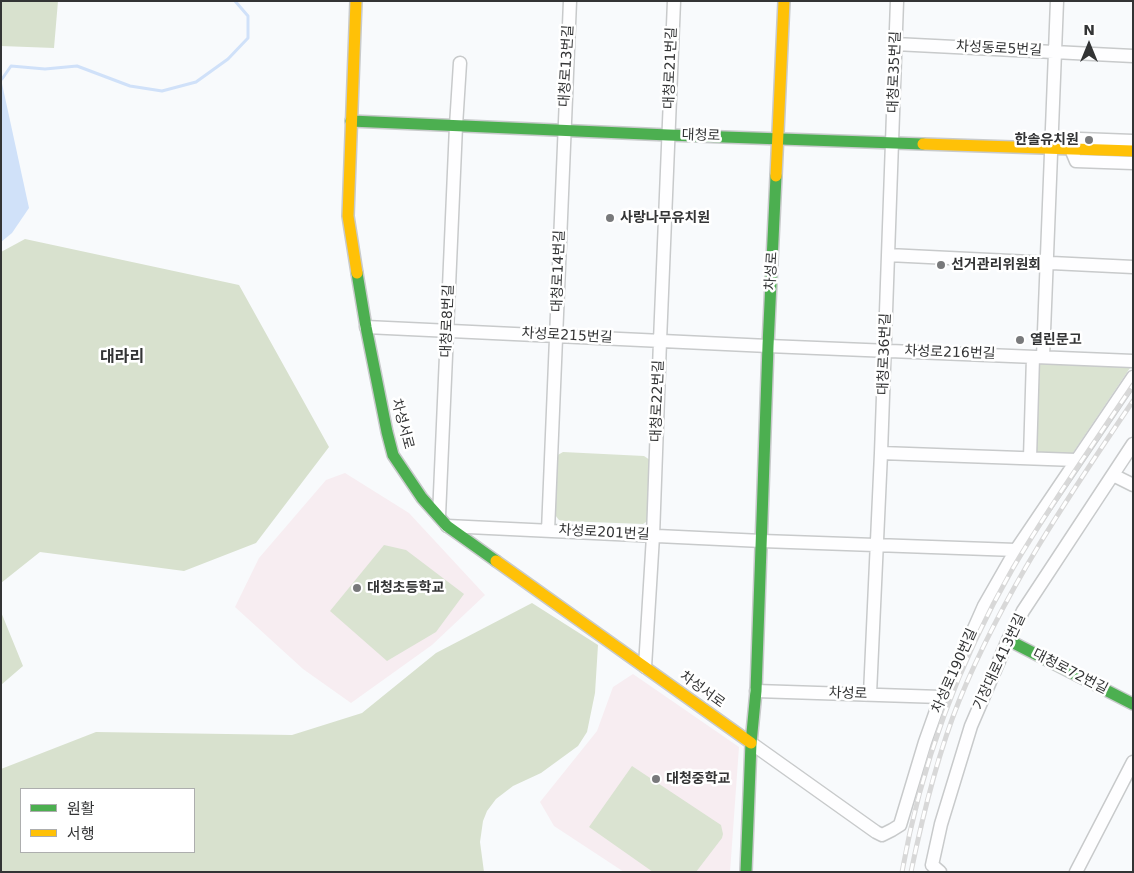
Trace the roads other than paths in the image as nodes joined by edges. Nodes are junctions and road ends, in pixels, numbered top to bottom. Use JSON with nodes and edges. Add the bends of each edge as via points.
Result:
{"nodes":[{"id":1,"x":356,"y":1,"type":"edge"},
{"id":2,"x":570,"y":1,"type":"edge"},
{"id":3,"x":674,"y":1,"type":"edge"},
{"id":4,"x":784,"y":1,"type":"edge"},
{"id":5,"x":897,"y":1,"type":"edge"},
{"id":6,"x":1057,"y":1,"type":"edge"},
{"id":7,"x":895,"y":44,"type":"junction"},
{"id":8,"x":1055,"y":52,"type":"junction"},
{"id":9,"x":1133,"y":56,"type":"edge"},
{"id":10,"x":460,"y":63,"type":"dead end"},
{"id":11,"x":351,"y":121,"type":"junction"},
{"id":12,"x":456,"y":126,"type":"junction"},
{"id":13,"x":564,"y":131,"type":"junction"},
{"id":14,"x":668,"y":135,"type":"junction"},
{"id":15,"x":778,"y":138,"type":"junction"},
{"id":16,"x":1133,"y":141,"type":"edge"},
{"id":17,"x":892,"y":142,"type":"junction"},
{"id":18,"x":1051,"y":148,"type":"junction"},
{"id":19,"x":1071,"y":149,"type":"junction"},
{"id":20,"x":1133,"y":151,"type":"edge"},
{"id":21,"x":1133,"y":163,"type":"edge"},
{"id":22,"x":888,"y":255,"type":"junction"},
{"id":23,"x":1047,"y":262,"type":"junction"},
{"id":24,"x":1133,"y":267,"type":"edge"},
{"id":25,"x":366,"y":327,"type":"junction"},
{"id":26,"x":448,"y":331,"type":"junction"},
{"id":27,"x":556,"y":336,"type":"junction"},
{"id":28,"x":660,"y":341,"type":"junction"},
{"id":29,"x":768,"y":346,"type":"junction"},
{"id":30,"x":885,"y":351,"type":"junction"},
{"id":31,"x":1038,"y":357,"type":"junction"},
{"id":32,"x":1133,"y":361,"type":"edge"},
{"id":33,"x":1133,"y":377,"type":"edge"},
{"id":34,"x":1133,"y":444,"type":"edge"},
{"id":35,"x":881,"y":453,"type":"junction"},
{"id":36,"x":1030,"y":458,"type":"junction"},
{"id":37,"x":1076,"y":460,"type":"junction"},
{"id":38,"x":1113,"y":475,"type":"junction"},
{"id":39,"x":1133,"y":485,"type":"edge"},
{"id":40,"x":443,"y":521,"type":"junction"},
{"id":41,"x":548,"y":531,"type":"junction"},
{"id":42,"x":653,"y":536,"type":"junction"},
{"id":43,"x":762,"y":541,"type":"junction"},
{"id":44,"x":876,"y":545,"type":"junction"},
{"id":45,"x":1016,"y":550,"type":"junction"},
{"id":46,"x":1008,"y":640,"type":"junction"},
{"id":47,"x":645,"y":667,"type":"junction"},
{"id":48,"x":756,"y":691,"type":"junction"},
{"id":49,"x":870,"y":694,"type":"junction"},
{"id":50,"x":941,"y":697,"type":"junction"},
{"id":51,"x":1133,"y":704,"type":"edge"},
{"id":52,"x":751,"y":743,"type":"junction"},
{"id":53,"x":1133,"y":762,"type":"edge"},
{"id":54,"x":746,"y":872,"type":"edge"},
{"id":55,"x":940,"y":872,"type":"edge"},
{"id":56,"x":1076,"y":872,"type":"edge"}],
"edges":[{"from":1,"to":11,"type":"street","name":"차성서로"},
{"from":2,"to":13,"type":"street","name":"대청로13번길"},
{"from":3,"to":14,"type":"street","name":"대청로21번길"},
{"from":4,"to":15,"type":"street","name":"차성로"},
{"from":5,"to":7,"type":"street","name":"대청로35번길"},
{"from":6,"to":8,"type":"street"},
{"from":7,"to":8,"type":"street","name":"차성동로5번길"},
{"from":7,"to":17,"type":"street","name":"대청로35번길"},
{"from":8,"to":9,"type":"street","name":"차성동로5번길"},
{"from":8,"to":18,"type":"street"},
{"from":10,"to":12,"type":"street","name":"대청로8번길"},
{"from":11,"to":12,"type":"street","name":"대청로"},
{"from":11,"to":25,"type":"street","name":"차성서로","via":[[348,216]]},
{"from":12,"to":13,"type":"street","name":"대청로"},
{"from":12,"to":26,"type":"street","name":"대청로8번길"},
{"from":13,"to":14,"type":"street","name":"대청로"},
{"from":13,"to":27,"type":"street","name":"대청로14번길"},
{"from":14,"to":15,"type":"street","name":"대청로"},
{"from":14,"to":28,"type":"street","name":"대청로22번길"},
{"from":15,"to":17,"type":"street","name":"대청로"},
{"from":15,"to":29,"type":"street","name":"차성로"},
{"from":16,"to":19,"type":"street","via":[[1080,139]]},
{"from":17,"to":18,"type":"street","name":"대청로"},
{"from":17,"to":22,"type":"street","name":"대청로36번길"},
{"from":18,"to":19,"type":"street","name":"대청로"},
{"from":18,"to":23,"type":"street"},
{"from":19,"to":20,"type":"street","name":"대청로"},
{"from":19,"to":21,"type":"street","via":[[1076,161]]},
{"from":22,"to":23,"type":"street"},
{"from":22,"to":30,"type":"street","name":"대청로36번길"},
{"from":23,"to":24,"type":"street"},
{"from":23,"to":31,"type":"street"},
{"from":25,"to":26,"type":"street","name":"차성로215번길"},
{"from":25,"to":40,"type":"street","name":"차성서로","via":[[393,455],[422,498]]},
{"from":26,"to":27,"type":"street","name":"차성로215번길"},
{"from":26,"to":40,"type":"street","name":"대청로8번길"},
{"from":27,"to":28,"type":"street","name":"차성로215번길"},
{"from":27,"to":41,"type":"street","name":"대청로14번길"},
{"from":28,"to":29,"type":"street","name":"차성로215번길"},
{"from":28,"to":42,"type":"street","name":"대청로22번길"},
{"from":29,"to":30,"type":"street","name":"차성로216번길"},
{"from":29,"to":43,"type":"street","name":"차성로"},
{"from":30,"to":31,"type":"street","name":"차성로216번길"},
{"from":30,"to":35,"type":"street","name":"대청로36번길"},
{"from":31,"to":32,"type":"street","name":"차성로216번길"},
{"from":31,"to":36,"type":"street"},
{"from":33,"to":37,"type":"street","name":"차성로190번길"},
{"from":34,"to":38,"type":"street","name":"기장대로413번길"},
{"from":35,"to":36,"type":"street"},
{"from":35,"to":44,"type":"street","name":"대청로36번길"},
{"from":36,"to":37,"type":"street"},
{"from":37,"to":45,"type":"street","name":"차성로190번길"},
{"from":38,"to":39,"type":"street"},
{"from":38,"to":46,"type":"street","name":"기장대로413번길","via":[[1023,611]]},
{"from":40,"to":41,"type":"street","name":"차성로201번길"},
{"from":40,"to":47,"type":"street","name":"차성서로"},
{"from":41,"to":42,"type":"street","name":"차성로201번길"},
{"from":42,"to":43,"type":"street","name":"차성로201번길"},
{"from":42,"to":47,"type":"street","name":"대청로22번길"},
{"from":43,"to":44,"type":"street"},
{"from":43,"to":48,"type":"street","name":"차성로"},
{"from":44,"to":45,"type":"street"},
{"from":44,"to":49,"type":"street","name":"대청로36번길"},
{"from":45,"to":50,"type":"street","name":"차성로190번길","via":[[984,606]]},
{"from":46,"to":51,"type":"street","name":"대청로72번길"},
{"from":46,"to":55,"type":"street","name":"기장대로413번길","via":[[971,726],[941,824],[932,866]]},
{"from":47,"to":52,"type":"street","name":"차성서로"},
{"from":48,"to":49,"type":"street","name":"차성로"},
{"from":48,"to":52,"type":"street","name":"차성로"},
{"from":49,"to":50,"type":"street","name":"차성로"},
{"from":50,"to":52,"type":"street","name":"차성로190번길","via":[[900,825],[882,835]]},
{"from":52,"to":54,"type":"street","name":"차성로"},
{"from":53,"to":56,"type":"street"}]}
